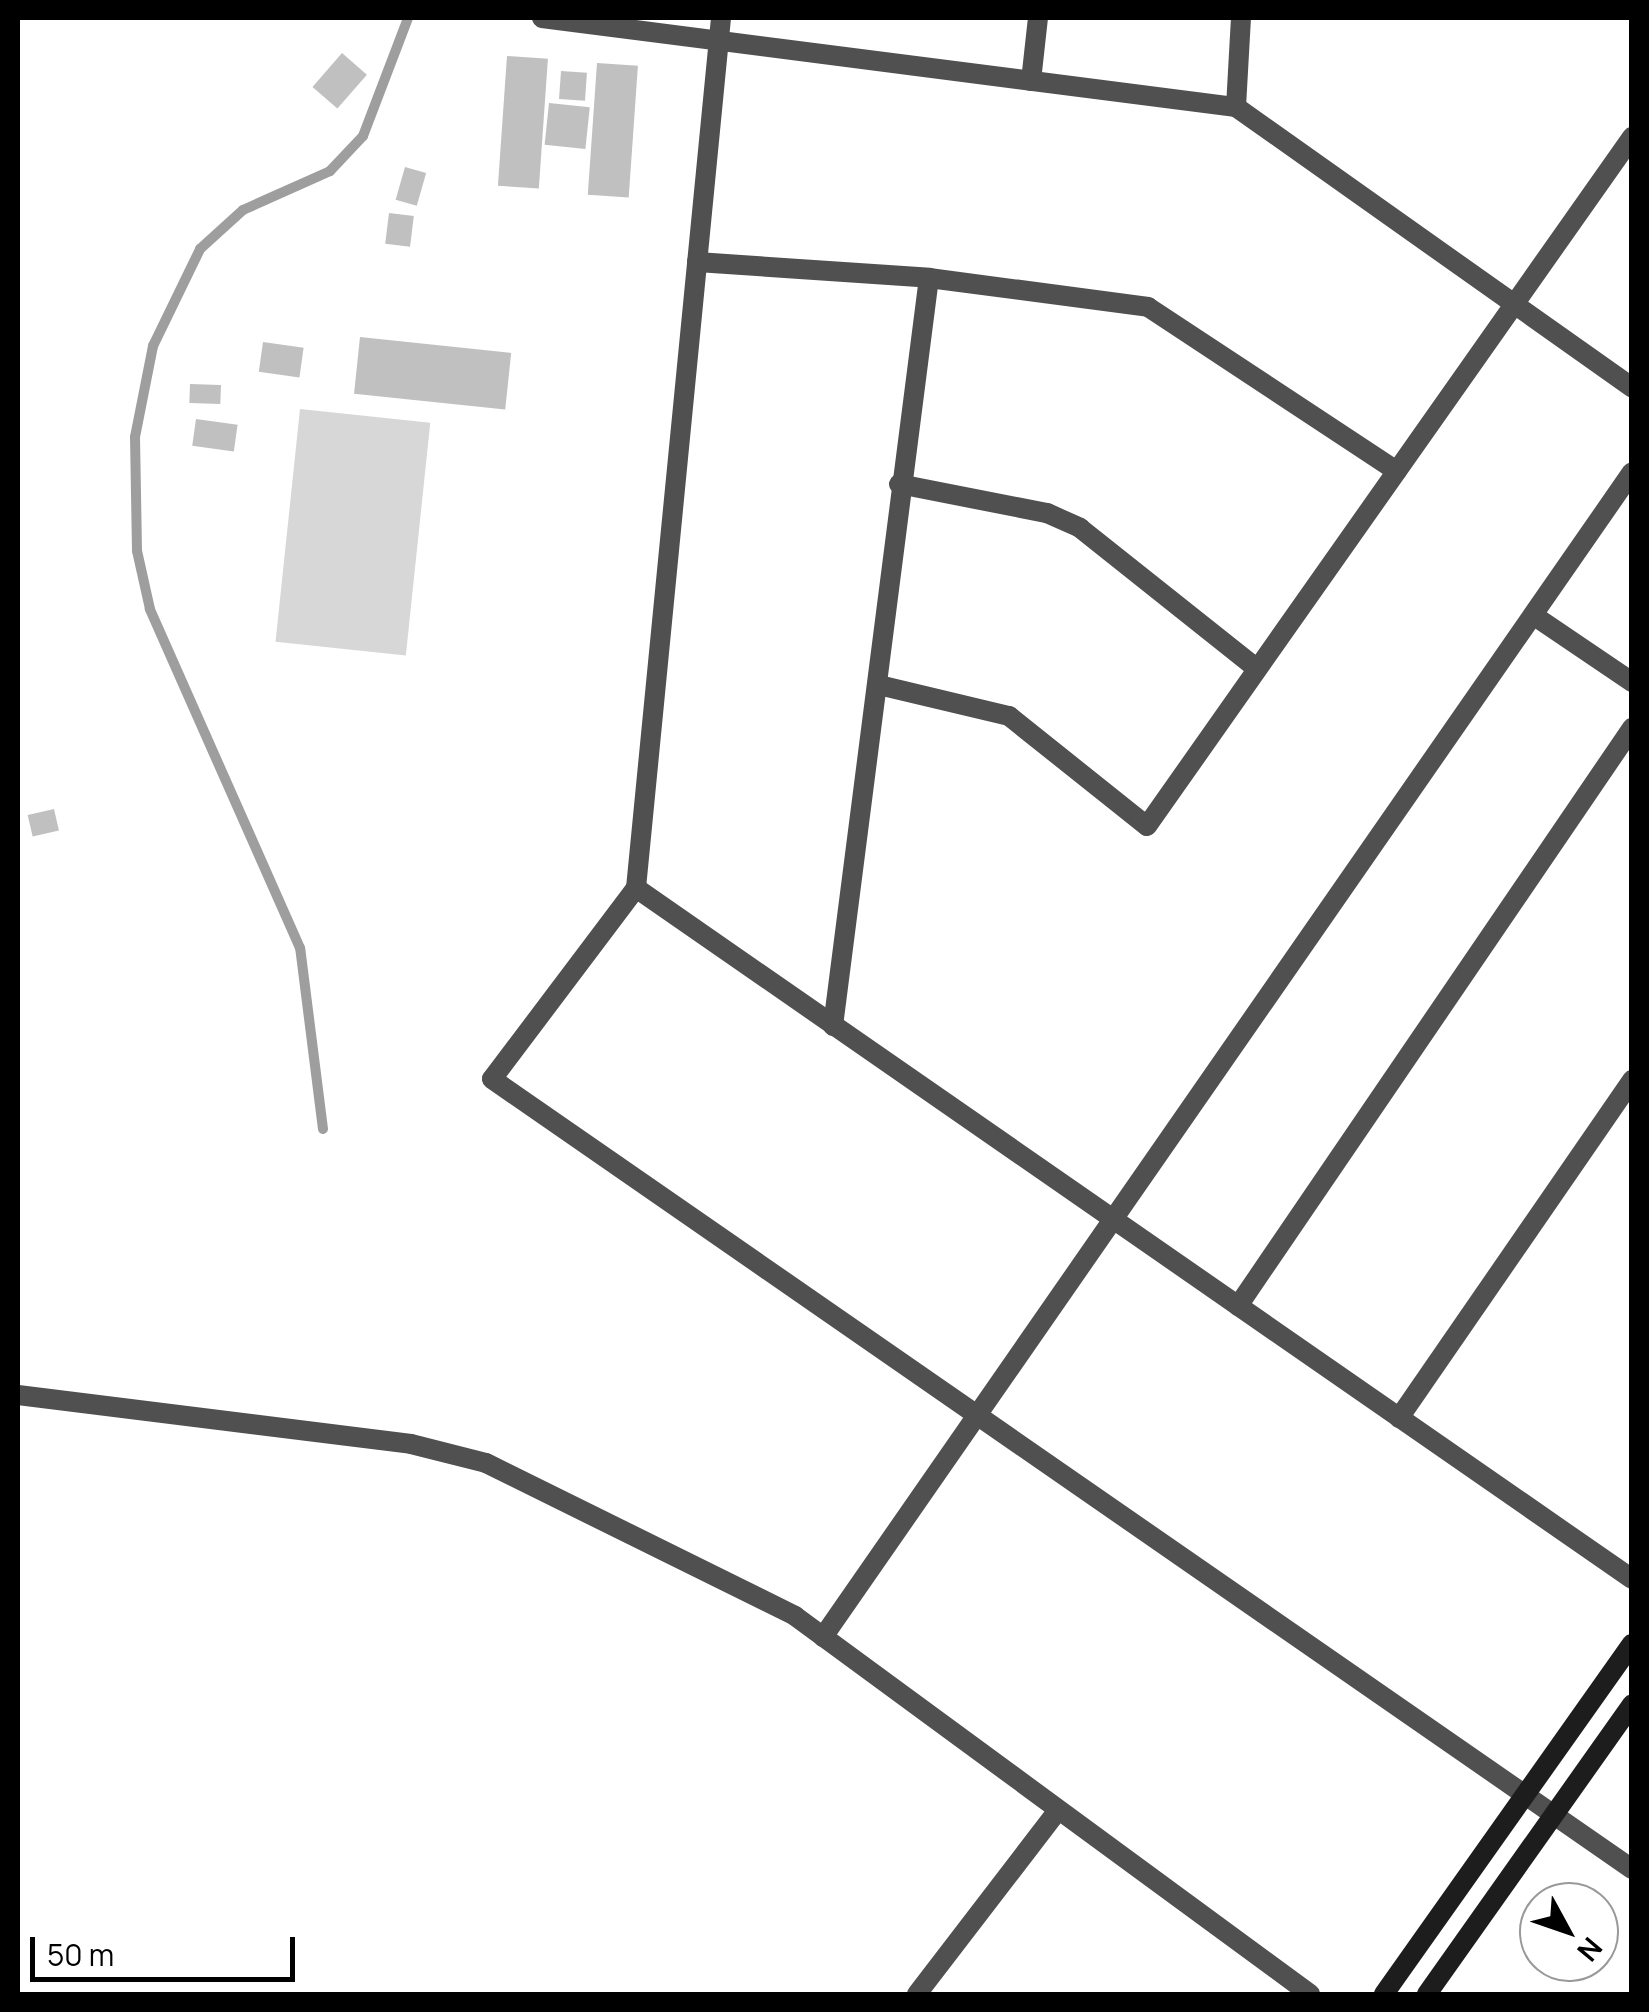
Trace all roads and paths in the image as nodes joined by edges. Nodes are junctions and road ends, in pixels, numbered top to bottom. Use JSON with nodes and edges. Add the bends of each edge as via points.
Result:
{"nodes":[{"id":1,"x":542,"y":18,"type":"edge"},
{"id":2,"x":721,"y":18,"type":"edge"},
{"id":3,"x":1038,"y":18,"type":"edge"},
{"id":4,"x":1241,"y":18,"type":"edge"},
{"id":5,"x":718,"y":41,"type":"junction"},
{"id":6,"x":1031,"y":82,"type":"junction"},
{"id":7,"x":1236,"y":108,"type":"junction"},
{"id":8,"x":1632,"y":136,"type":"edge"},
{"id":9,"x":697,"y":262,"type":"junction"},
{"id":10,"x":929,"y":278,"type":"junction"},
{"id":11,"x":1514,"y":304,"type":"junction"},
{"id":12,"x":1632,"y":387,"type":"edge"},
{"id":13,"x":1397,"y":471,"type":"junction"},
{"id":14,"x":1632,"y":472,"type":"edge"},
{"id":15,"x":899,"y":484,"type":"junction"},
{"id":16,"x":1533,"y":615,"type":"junction"},
{"id":17,"x":1257,"y":669,"type":"junction"},
{"id":18,"x":1632,"y":682,"type":"edge"},
{"id":19,"x":884,"y":686,"type":"junction"},
{"id":20,"x":1632,"y":728,"type":"edge"},
{"id":21,"x":636,"y":888,"type":"junction"},
{"id":22,"x":833,"y":1026,"type":"junction"},
{"id":23,"x":1632,"y":1080,"type":"edge"},
{"id":24,"x":1112,"y":1219,"type":"junction"},
{"id":25,"x":1238,"y":1306,"type":"junction"},
{"id":26,"x":18,"y":1395,"type":"edge"},
{"id":27,"x":974,"y":1418,"type":"junction"},
{"id":28,"x":1399,"y":1418,"type":"junction"},
{"id":29,"x":1632,"y":1579,"type":"edge"},
{"id":30,"x":823,"y":1636,"type":"junction"},
{"id":31,"x":1632,"y":1644,"type":"edge"},
{"id":32,"x":1632,"y":1704,"type":"edge"},
{"id":33,"x":1525,"y":1798,"type":"junction"},
{"id":34,"x":1055,"y":1814,"type":"junction"},
{"id":35,"x":1554,"y":1817,"type":"junction"},
{"id":36,"x":1632,"y":1869,"type":"edge"},
{"id":37,"x":917,"y":1994,"type":"edge"},
{"id":38,"x":1310,"y":1994,"type":"edge"},
{"id":39,"x":1384,"y":1994,"type":"edge"},
{"id":40,"x":1427,"y":1994,"type":"edge"}],
"edges":[{"from":1,"to":5,"type":"street"},
{"from":2,"to":5,"type":"street"},
{"from":3,"to":6,"type":"street"},
{"from":4,"to":7,"type":"street"},
{"from":5,"to":6,"type":"street"},
{"from":5,"to":9,"type":"street"},
{"from":6,"to":7,"type":"street"},
{"from":7,"to":11,"type":"street"},
{"from":8,"to":11,"type":"street"},
{"from":9,"to":10,"type":"street"},
{"from":9,"to":21,"type":"street"},
{"from":10,"to":13,"type":"street","via":[[1148,307]]},
{"from":10,"to":15,"type":"street"},
{"from":11,"to":12,"type":"street"},
{"from":11,"to":13,"type":"street"},
{"from":13,"to":17,"type":"street"},
{"from":14,"to":16,"type":"street"},
{"from":15,"to":17,"type":"street","via":[[1047,513],[1080,528]]},
{"from":15,"to":19,"type":"street"},
{"from":16,"to":18,"type":"street"},
{"from":16,"to":24,"type":"street"},
{"from":17,"to":19,"type":"street","via":[[1147,826],[1009,716]]},
{"from":19,"to":22,"type":"street"},
{"from":20,"to":25,"type":"street"},
{"from":21,"to":22,"type":"street"},
{"from":21,"to":27,"type":"street","via":[[492,1079]]},
{"from":22,"to":24,"type":"street"},
{"from":23,"to":28,"type":"street"},
{"from":24,"to":25,"type":"street"},
{"from":24,"to":27,"type":"street"},
{"from":25,"to":28,"type":"street"},
{"from":26,"to":30,"type":"street","via":[[411,1444],[486,1462],[759,1595]]},
{"from":27,"to":30,"type":"street"},
{"from":27,"to":33,"type":"street"},
{"from":28,"to":29,"type":"street"},
{"from":30,"to":34,"type":"street"},
{"from":31,"to":33,"type":"street"},
{"from":32,"to":35,"type":"street"},
{"from":33,"to":35,"type":"street"},
{"from":33,"to":39,"type":"street"},
{"from":34,"to":37,"type":"street"},
{"from":34,"to":38,"type":"street"},
{"from":35,"to":36,"type":"street"},
{"from":35,"to":40,"type":"street"}]}
